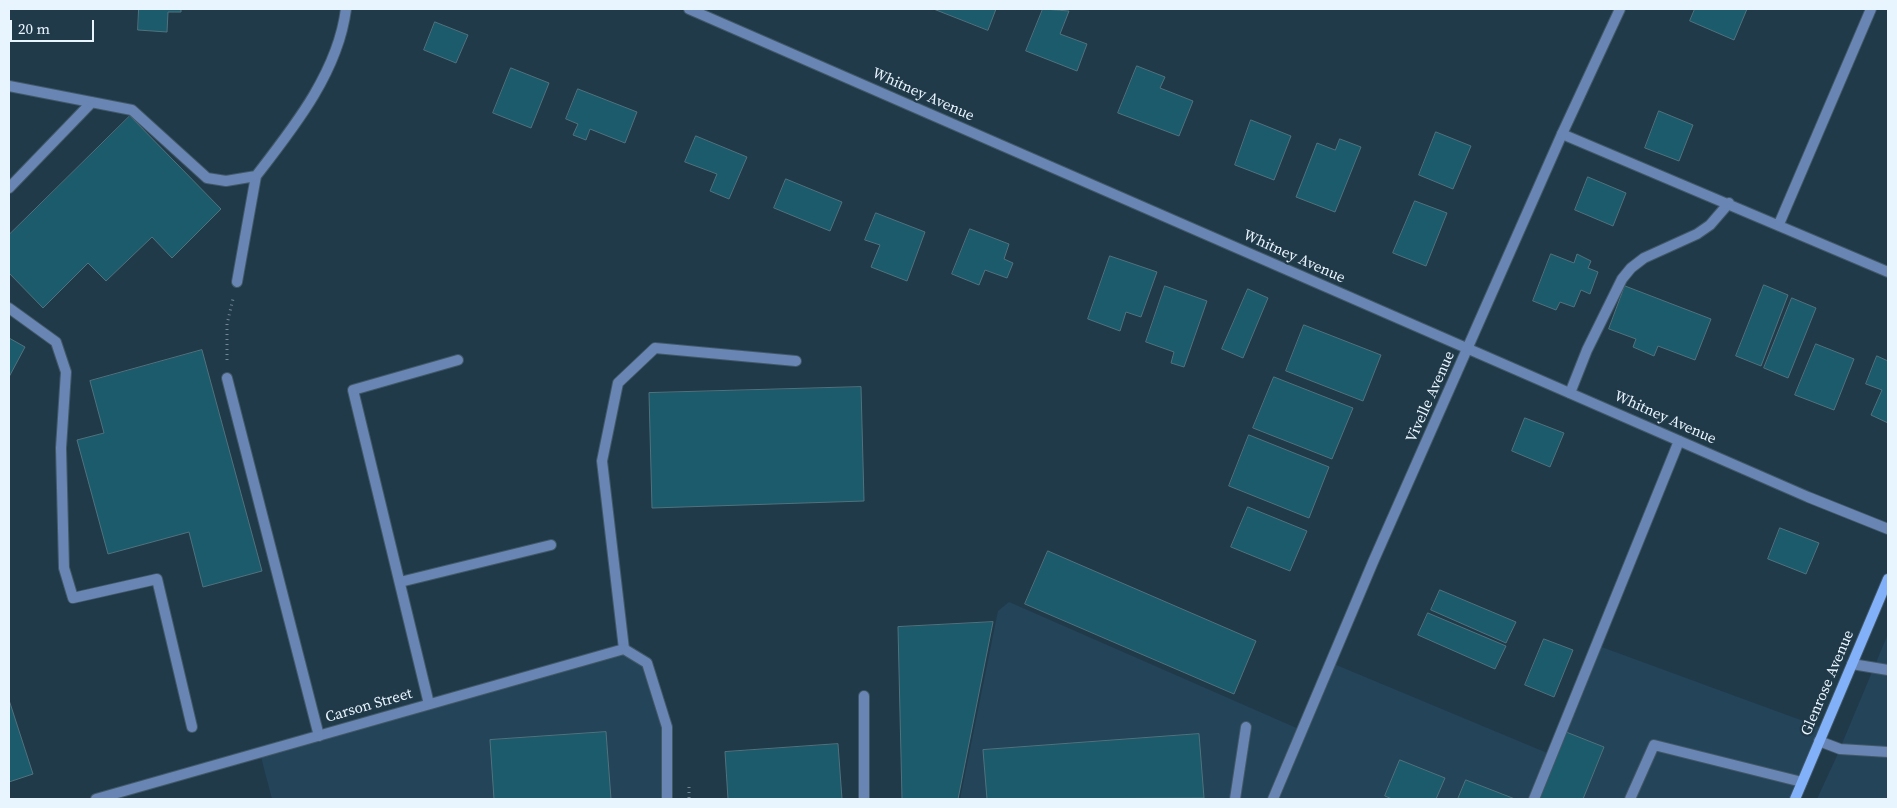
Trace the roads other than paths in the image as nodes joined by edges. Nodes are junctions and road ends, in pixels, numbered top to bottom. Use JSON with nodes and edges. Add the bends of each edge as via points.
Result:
{"nodes":[{"id":1,"x":346,"y":9,"type":"edge"},
{"id":2,"x":689,"y":9,"type":"edge"},
{"id":3,"x":1620,"y":9,"type":"edge"},
{"id":4,"x":1871,"y":9,"type":"edge"},
{"id":5,"x":9,"y":86,"type":"edge"},
{"id":6,"x":92,"y":102,"type":"junction"},
{"id":7,"x":1562,"y":134,"type":"junction"},
{"id":8,"x":256,"y":176,"type":"junction"},
{"id":9,"x":9,"y":188,"type":"edge"},
{"id":10,"x":1729,"y":203,"type":"junction"},
{"id":11,"x":1778,"y":224,"type":"junction"},
{"id":12,"x":1888,"y":272,"type":"edge"},
{"id":13,"x":237,"y":282,"type":"road end"},
{"id":14,"x":9,"y":308,"type":"edge"},
{"id":15,"x":1469,"y":350,"type":"junction"},
{"id":16,"x":458,"y":360,"type":"dead end"},
{"id":17,"x":796,"y":361,"type":"dead end"},
{"id":18,"x":227,"y":378,"type":"road end"},
{"id":19,"x":1570,"y":392,"type":"junction"},
{"id":20,"x":1679,"y":440,"type":"junction"},
{"id":21,"x":1888,"y":529,"type":"edge"},
{"id":22,"x":551,"y":545,"type":"dead end"},
{"id":23,"x":1888,"y":579,"type":"edge"},
{"id":24,"x":400,"y":582,"type":"junction"},
{"id":25,"x":624,"y":649,"type":"junction"},
{"id":26,"x":1852,"y":664,"type":"junction"},
{"id":27,"x":1888,"y":670,"type":"edge"},
{"id":28,"x":864,"y":696,"type":"dead end"},
{"id":29,"x":429,"y":704,"type":"junction"},
{"id":30,"x":192,"y":727,"type":"dead end"},
{"id":31,"x":1246,"y":728,"type":"dead end"},
{"id":32,"x":319,"y":736,"type":"junction"},
{"id":33,"x":1819,"y":741,"type":"junction"},
{"id":34,"x":1888,"y":752,"type":"edge"},
{"id":35,"x":1802,"y":782,"type":"junction"},
{"id":36,"x":96,"y":799,"type":"edge"},
{"id":37,"x":667,"y":799,"type":"edge"},
{"id":38,"x":864,"y":799,"type":"edge"},
{"id":39,"x":1235,"y":799,"type":"edge"},
{"id":40,"x":1273,"y":799,"type":"edge"},
{"id":41,"x":1534,"y":799,"type":"edge"},
{"id":42,"x":1630,"y":799,"type":"edge"},
{"id":43,"x":1795,"y":799,"type":"edge"}],
"edges":[{"from":1,"to":8,"type":"street","via":[[345,22],[328,66],[298,122]]},
{"from":2,"to":15,"type":"street","name":"Whitney Avenue"},
{"from":3,"to":7,"type":"street","name":"Vivelle Avenue"},
{"from":4,"to":11,"type":"street"},
{"from":5,"to":6,"type":"street"},
{"from":6,"to":8,"type":"street","via":[[132,110],[207,178],[226,181]]},
{"from":6,"to":9,"type":"street"},
{"from":7,"to":10,"type":"street"},
{"from":7,"to":15,"type":"street","name":"Vivelle Avenue"},
{"from":8,"to":13,"type":"street"},
{"from":10,"to":11,"type":"street"},
{"from":10,"to":19,"type":"street","via":[[1710,225],[1697,234],[1644,258],[1631,268],[1587,350]]},
{"from":11,"to":12,"type":"street"},
{"from":14,"to":30,"type":"street","via":[[56,342],[66,372],[61,448],[64,568],[73,598],[157,579]]},
{"from":15,"to":19,"type":"street","name":"Whitney Avenue"},
{"from":15,"to":40,"type":"street","name":"Vivelle Avenue","via":[[1329,662]]},
{"from":16,"to":24,"type":"street","via":[[353,390]]},
{"from":17,"to":25,"type":"street","via":[[655,348],[618,383],[602,461]]},
{"from":18,"to":32,"type":"street"},
{"from":19,"to":20,"type":"street","name":"Whitney Avenue"},
{"from":20,"to":21,"type":"street","name":"Whitney Avenue"},
{"from":20,"to":41,"type":"street"},
{"from":22,"to":24,"type":"street"},
{"from":23,"to":26,"type":"street","name":"Glenrose Avenue"},
{"from":24,"to":29,"type":"street"},
{"from":25,"to":29,"type":"street","name":"Carson Street"},
{"from":25,"to":37,"type":"street","via":[[647,663],[667,727]]},
{"from":26,"to":27,"type":"street"},
{"from":26,"to":33,"type":"street","name":"Glenrose Avenue"},
{"from":28,"to":38,"type":"street"},
{"from":29,"to":32,"type":"street","name":"Carson Street"},
{"from":31,"to":39,"type":"street"},
{"from":32,"to":36,"type":"street","name":"Carson Street"},
{"from":33,"to":34,"type":"street","via":[[1840,749]]},
{"from":33,"to":35,"type":"street","name":"Glenrose Avenue"},
{"from":35,"to":42,"type":"street","via":[[1654,745]]},
{"from":35,"to":43,"type":"street","name":"Glenrose Avenue"}]}
